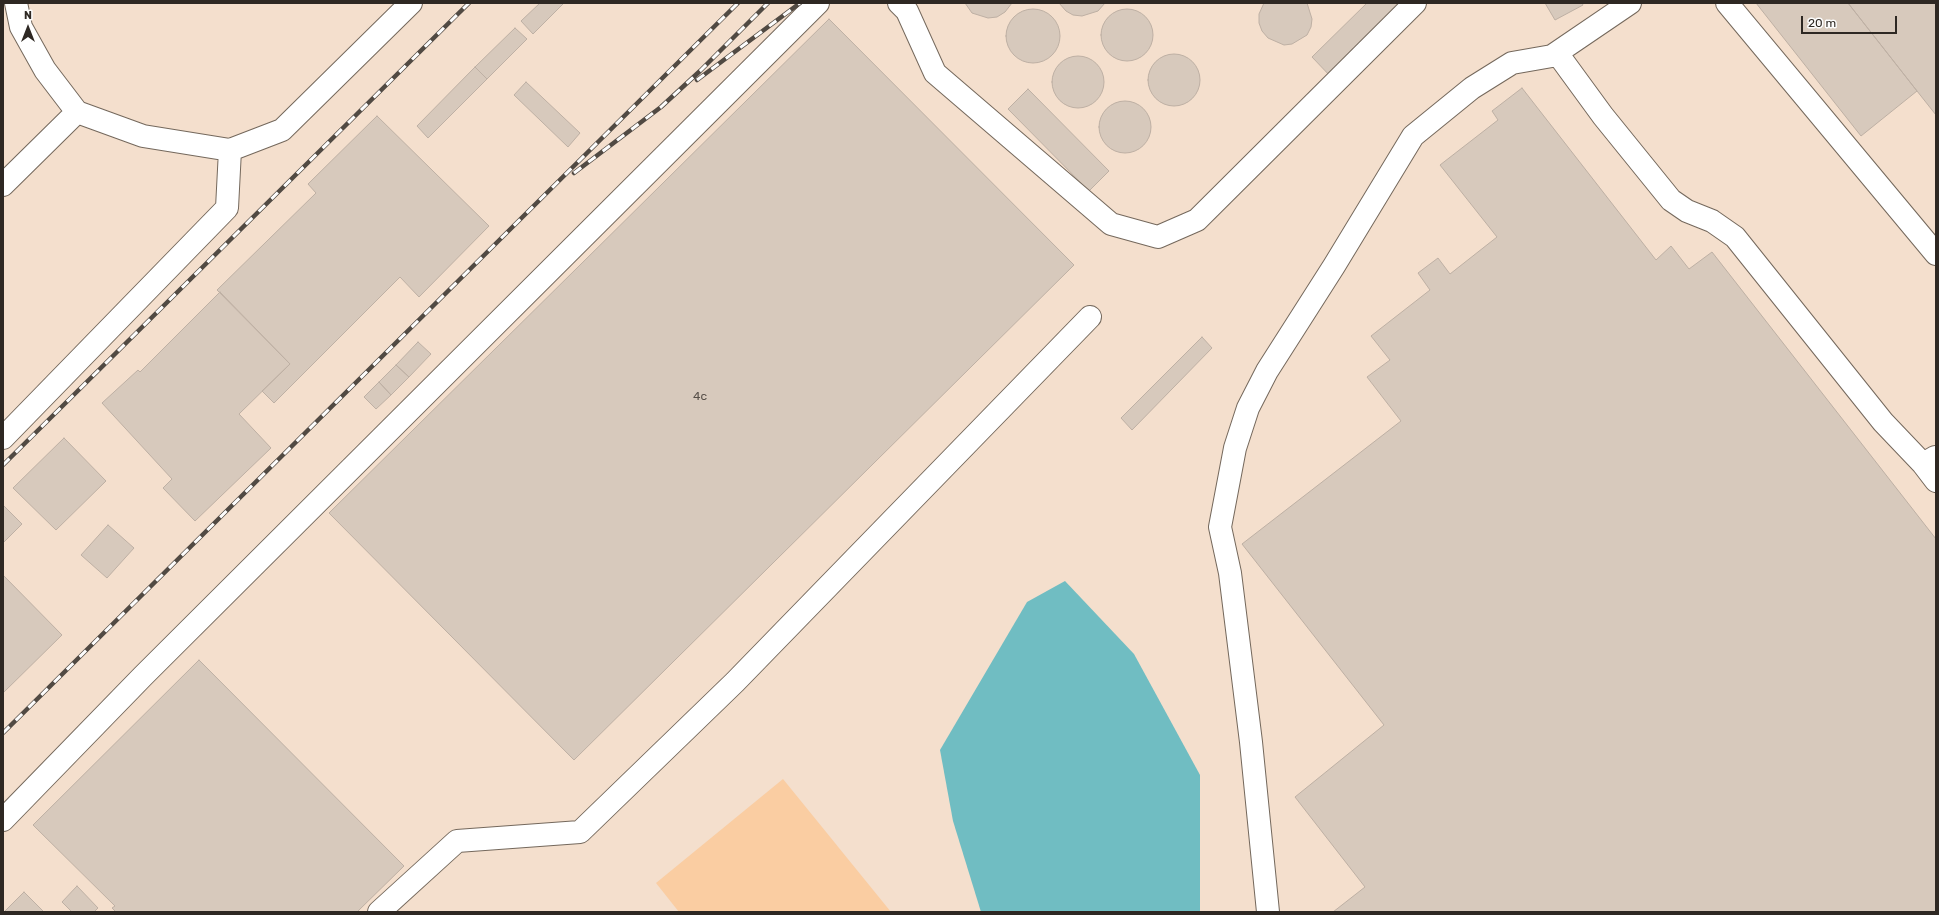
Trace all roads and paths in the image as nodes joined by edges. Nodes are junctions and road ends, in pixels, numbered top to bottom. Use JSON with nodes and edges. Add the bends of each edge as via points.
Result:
{"nodes":[{"id":1,"x":16,"y":3,"type":"edge"},
{"id":2,"x":411,"y":3,"type":"edge"},
{"id":3,"x":818,"y":3,"type":"edge"},
{"id":4,"x":899,"y":3,"type":"edge"},
{"id":5,"x":1415,"y":3,"type":"edge"},
{"id":6,"x":1630,"y":3,"type":"edge"},
{"id":7,"x":1727,"y":3,"type":"edge"},
{"id":8,"x":1557,"y":53,"type":"junction"},
{"id":9,"x":77,"y":112,"type":"junction"},
{"id":10,"x":230,"y":150,"type":"junction"},
{"id":11,"x":3,"y":185,"type":"edge"},
{"id":12,"x":1936,"y":254,"type":"edge"},
{"id":13,"x":1090,"y":318,"type":"dead end"},
{"id":14,"x":3,"y":438,"type":"edge"},
{"id":15,"x":1932,"y":467,"type":"edge"},
{"id":16,"x":3,"y":820,"type":"edge"},
{"id":17,"x":379,"y":912,"type":"edge"},
{"id":18,"x":1268,"y":912,"type":"edge"}],
"edges":[{"from":1,"to":9,"type":"lane","via":[[21,27],[46,70]]},
{"from":2,"to":10,"type":"lane","via":[[282,130]]},
{"from":3,"to":16,"type":"lane","via":[[142,676]]},
{"from":4,"to":5,"type":"lane","via":[[907,11],[935,73],[1111,224],[1158,237],[1197,220]]},
{"from":6,"to":8,"type":"lane"},
{"from":7,"to":12,"type":"lane"},
{"from":8,"to":15,"type":"lane","via":[[1603,116],[1672,200],[1687,211],[1712,221],[1735,237],[1883,422]]},
{"from":8,"to":18,"type":"lane","via":[[1512,63],[1472,88],[1413,136],[1267,371],[1248,408],[1235,448],[1220,527],[1230,573],[1248,712]]},
{"from":9,"to":10,"type":"lane","via":[[143,136]]},
{"from":9,"to":11,"type":"lane"},
{"from":10,"to":14,"type":"lane","via":[[226,208]]},
{"from":13,"to":17,"type":"lane","via":[[735,682],[580,832],[457,841]]}]}
